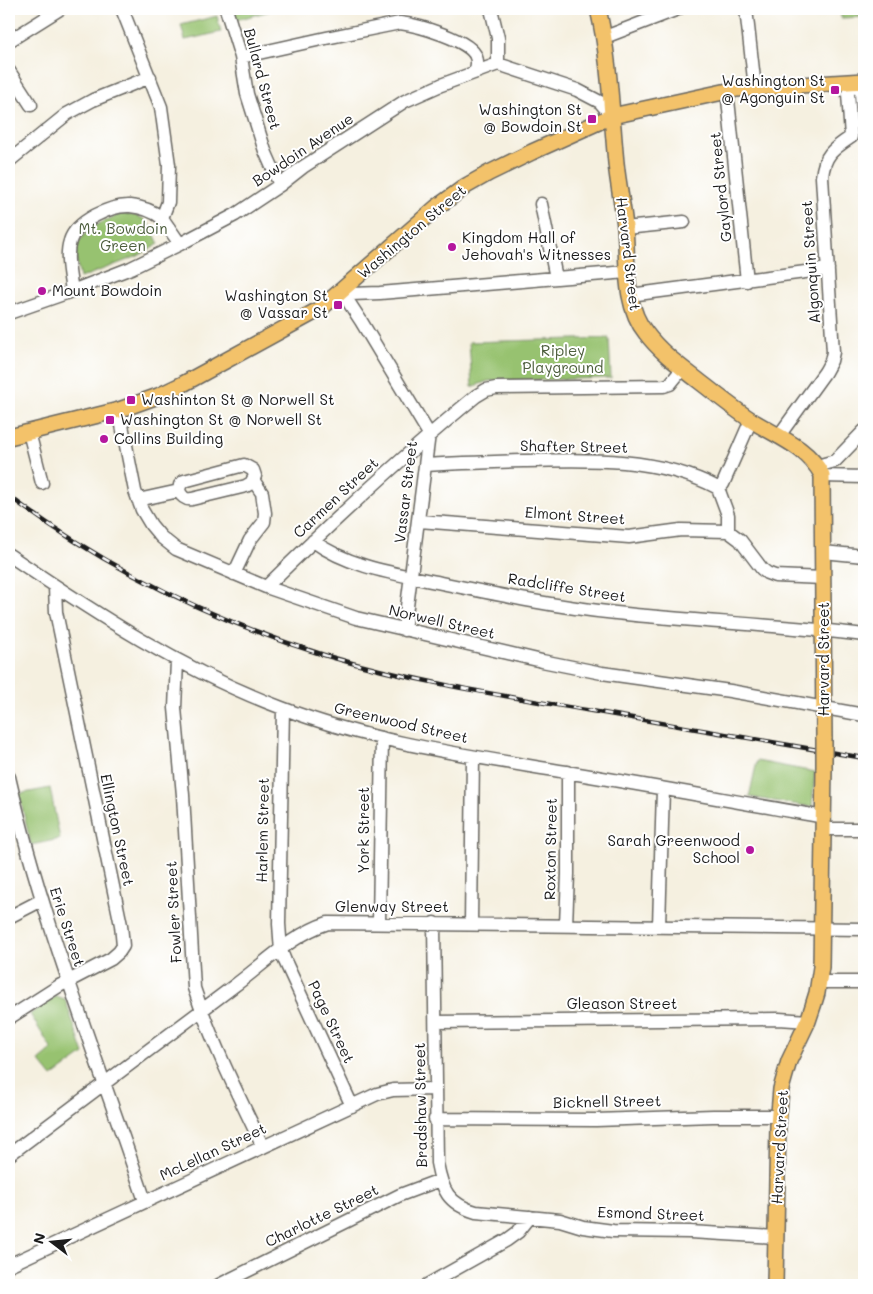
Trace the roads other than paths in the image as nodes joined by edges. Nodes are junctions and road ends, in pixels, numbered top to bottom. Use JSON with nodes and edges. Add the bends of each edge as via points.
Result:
{"nodes":[{"id":1,"x":60,"y":9,"type":"edge"},
{"id":2,"x":122,"y":9,"type":"edge"},
{"id":3,"x":226,"y":9,"type":"edge"},
{"id":4,"x":491,"y":9,"type":"edge"},
{"id":5,"x":598,"y":9,"type":"edge"},
{"id":6,"x":678,"y":9,"type":"edge"},
{"id":7,"x":746,"y":9,"type":"edge"},
{"id":8,"x":605,"y":37,"type":"junction"},
{"id":9,"x":9,"y":41,"type":"edge"},
{"id":10,"x":241,"y":57,"type":"junction"},
{"id":11,"x":498,"y":64,"type":"junction"},
{"id":12,"x":9,"y":71,"type":"edge"},
{"id":13,"x":476,"y":72,"type":"junction"},
{"id":14,"x":150,"y":77,"type":"junction"},
{"id":15,"x":859,"y":82,"type":"edge"},
{"id":16,"x":756,"y":88,"type":"junction"},
{"id":17,"x":727,"y":90,"type":"junction"},
{"id":18,"x":31,"y":105,"type":"dead end"},
{"id":19,"x":612,"y":116,"type":"junction"},
{"id":20,"x":851,"y":136,"type":"junction"},
{"id":21,"x":864,"y":136,"type":"edge"},
{"id":22,"x":9,"y":162,"type":"edge"},
{"id":23,"x":280,"y":185,"type":"junction"},
{"id":24,"x":541,"y":204,"type":"dead end"},
{"id":25,"x":162,"y":218,"type":"junction"},
{"id":26,"x":684,"y":222,"type":"dead end"},
{"id":27,"x":625,"y":228,"type":"junction"},
{"id":28,"x":180,"y":244,"type":"junction"},
{"id":29,"x":828,"y":269,"type":"junction"},
{"id":30,"x":627,"y":272,"type":"junction"},
{"id":31,"x":556,"y":278,"type":"junction"},
{"id":32,"x":747,"y":281,"type":"junction"},
{"id":33,"x":72,"y":291,"type":"junction"},
{"id":34,"x":342,"y":292,"type":"junction"},
{"id":35,"x":630,"y":295,"type":"junction"},
{"id":36,"x":9,"y":313,"type":"edge"},
{"id":37,"x":683,"y":368,"type":"junction"},
{"id":38,"x":119,"y":410,"type":"junction"},
{"id":39,"x":751,"y":420,"type":"junction"},
{"id":40,"x":864,"y":431,"type":"edge"},
{"id":41,"x":29,"y":432,"type":"junction"},
{"id":42,"x":429,"y":434,"type":"junction"},
{"id":43,"x":9,"y":437,"type":"edge"},
{"id":44,"x":778,"y":437,"type":"junction"},
{"id":45,"x":426,"y":465,"type":"junction"},
{"id":46,"x":819,"y":471,"type":"junction"},
{"id":47,"x":864,"y":477,"type":"edge"},
{"id":48,"x":253,"y":480,"type":"junction"},
{"id":49,"x":42,"y":483,"type":"dead end"},
{"id":50,"x":718,"y":488,"type":"junction"},
{"id":51,"x":179,"y":491,"type":"junction"},
{"id":52,"x":138,"y":500,"type":"junction"},
{"id":53,"x":419,"y":521,"type":"junction"},
{"id":54,"x":728,"y":532,"type":"junction"},
{"id":55,"x":313,"y":541,"type":"junction"},
{"id":56,"x":823,"y":552,"type":"junction"},
{"id":57,"x":9,"y":555,"type":"edge"},
{"id":58,"x":864,"y":556,"type":"edge"},
{"id":59,"x":234,"y":574,"type":"junction"},
{"id":60,"x":412,"y":576,"type":"junction"},
{"id":61,"x":823,"y":578,"type":"junction"},
{"id":62,"x":56,"y":587,"type":"junction"},
{"id":63,"x":266,"y":588,"type":"junction"},
{"id":64,"x":404,"y":630,"type":"junction"},
{"id":65,"x":824,"y":630,"type":"junction"},
{"id":66,"x":864,"y":635,"type":"edge"},
{"id":67,"x":177,"y":661,"type":"junction"},
{"id":68,"x":283,"y":709,"type":"junction"},
{"id":69,"x":824,"y":709,"type":"junction"},
{"id":70,"x":864,"y":715,"type":"edge"},
{"id":71,"x":382,"y":738,"type":"junction"},
{"id":72,"x":473,"y":757,"type":"junction"},
{"id":73,"x":568,"y":772,"type":"junction"},
{"id":74,"x":9,"y":777,"type":"edge"},
{"id":75,"x":663,"y":789,"type":"junction"},
{"id":76,"x":14,"y":821,"type":"edge"},
{"id":77,"x":824,"y":823,"type":"junction"},
{"id":78,"x":864,"y":829,"type":"edge"},
{"id":79,"x":42,"y":900,"type":"junction"},
{"id":80,"x":9,"y":917,"type":"edge"},
{"id":81,"x":379,"y":923,"type":"junction"},
{"id":82,"x":434,"y":923,"type":"junction"},
{"id":83,"x":471,"y":923,"type":"junction"},
{"id":84,"x":566,"y":925,"type":"junction"},
{"id":85,"x":659,"y":926,"type":"junction"},
{"id":86,"x":822,"y":928,"type":"junction"},
{"id":87,"x":864,"y":928,"type":"edge"},
{"id":88,"x":281,"y":950,"type":"junction"},
{"id":89,"x":68,"y":981,"type":"junction"},
{"id":90,"x":819,"y":982,"type":"junction"},
{"id":91,"x":864,"y":982,"type":"edge"},
{"id":92,"x":201,"y":1010,"type":"junction"},
{"id":93,"x":9,"y":1018,"type":"edge"},
{"id":94,"x":808,"y":1021,"type":"junction"},
{"id":95,"x":436,"y":1022,"type":"junction"},
{"id":96,"x":104,"y":1083,"type":"junction"},
{"id":97,"x":435,"y":1089,"type":"junction"},
{"id":98,"x":352,"y":1106,"type":"junction"},
{"id":99,"x":778,"y":1116,"type":"junction"},
{"id":100,"x":435,"y":1119,"type":"junction"},
{"id":101,"x":263,"y":1147,"type":"junction"},
{"id":102,"x":9,"y":1155,"type":"edge"},
{"id":103,"x":440,"y":1180,"type":"junction"},
{"id":104,"x":145,"y":1202,"type":"junction"},
{"id":105,"x":530,"y":1217,"type":"junction"},
{"id":106,"x":776,"y":1237,"type":"junction"},
{"id":107,"x":9,"y":1265,"type":"edge"},
{"id":108,"x":219,"y":1285,"type":"edge"},
{"id":109,"x":427,"y":1285,"type":"edge"},
{"id":110,"x":775,"y":1285,"type":"edge"}],
"edges":[{"from":1,"to":9,"type":"street"},
{"from":2,"to":14,"type":"street"},
{"from":3,"to":10,"type":"street","name":"Bullard Street"},
{"from":4,"to":11,"type":"street","via":[[498,38]]},
{"from":5,"to":8,"type":"main road","name":"Harvard Street"},
{"from":6,"to":8,"type":"street"},
{"from":7,"to":16,"type":"street"},
{"from":8,"to":19,"type":"main road","name":"Harvard Street"},
{"from":10,"to":13,"type":"street","via":[[400,23],[439,33],[472,50],[476,56]]},
{"from":10,"to":23,"type":"street","name":"Bullard Street","via":[[247,94]]},
{"from":11,"to":13,"type":"street","name":"Bowdoin Avenue"},
{"from":11,"to":19,"type":"street","via":[[578,90],[600,102]]},
{"from":12,"to":18,"type":"street"},
{"from":13,"to":23,"type":"street","name":"Bowdoin Avenue","via":[[405,101]]},
{"from":14,"to":22,"type":"street","via":[[67,114]]},
{"from":14,"to":25,"type":"street","via":[[161,107],[169,165],[168,202]]},
{"from":15,"to":16,"type":"main road","name":"Washington Street"},
{"from":15,"to":20,"type":"street","via":[[848,93]]},
{"from":15,"to":21,"type":"street"},
{"from":16,"to":17,"type":"main road","name":"Washington Street"},
{"from":17,"to":19,"type":"main road","name":"Washington Street"},
{"from":17,"to":32,"type":"street","name":"Gaylord Street"},
{"from":19,"to":27,"type":"main road","name":"Harvard Street"},
{"from":19,"to":34,"type":"main road","name":"Washington Street","via":[[466,186],[416,225]]},
{"from":20,"to":21,"type":"street"},
{"from":20,"to":29,"type":"street","name":"Algonquin Street","via":[[836,146],[823,165]]},
{"from":23,"to":28,"type":"street","name":"Bowdoin Avenue","via":[[235,215]]},
{"from":24,"to":31,"type":"street"},
{"from":25,"to":28,"type":"street"},
{"from":25,"to":33,"type":"street","via":[[144,208],[128,206],[91,217],[78,227],[68,248]]},
{"from":26,"to":27,"type":"street"},
{"from":27,"to":30,"type":"main road","name":"Harvard Street"},
{"from":28,"to":33,"type":"street","name":"Bowdoin Avenue"},
{"from":29,"to":32,"type":"street"},
{"from":29,"to":44,"type":"street","name":"Algonquin Street","via":[[833,342],[831,361]]},
{"from":30,"to":31,"type":"street"},
{"from":30,"to":35,"type":"main road","name":"Harvard Street"},
{"from":31,"to":34,"type":"street","via":[[380,293]]},
{"from":32,"to":35,"type":"street"},
{"from":33,"to":36,"type":"street","name":"Bowdoin Avenue"},
{"from":34,"to":38,"type":"main road","name":"Washington Street","via":[[301,321],[183,384]]},
{"from":34,"to":42,"type":"street","name":"Vassar Street"},
{"from":35,"to":37,"type":"main road","name":"Harvard Street","via":[[644,332]]},
{"from":37,"to":39,"type":"main road","name":"Harvard Street"},
{"from":37,"to":42,"type":"street","name":"Carmen Street","via":[[670,384],[664,386],[486,390]]},
{"from":38,"to":41,"type":"main road","name":"Washington Street"},
{"from":38,"to":52,"type":"street","name":"Norwell Street"},
{"from":39,"to":44,"type":"main road","name":"Harvard Street"},
{"from":39,"to":50,"type":"street","via":[[723,484]]},
{"from":40,"to":46,"type":"street"},
{"from":41,"to":43,"type":"main road","name":"Washington Street"},
{"from":41,"to":49,"type":"street"},
{"from":42,"to":45,"type":"street","name":"Vassar Street"},
{"from":42,"to":55,"type":"street","name":"Carmen Street"},
{"from":44,"to":46,"type":"main road","name":"Harvard Street","via":[[804,452]]},
{"from":45,"to":50,"type":"street","name":"Shafter Street","via":[[603,461],[668,470]]},
{"from":45,"to":53,"type":"street","name":"Vassar Street"},
{"from":46,"to":47,"type":"street"},
{"from":46,"to":56,"type":"main road","name":"Harvard Street"},
{"from":48,"to":51,"type":"street","via":[[246,486],[187,500]]},
{"from":48,"to":51,"type":"street","via":[[253,470],[244,465],[184,481]]},
{"from":48,"to":59,"type":"street","via":[[262,493],[264,522],[250,540]]},
{"from":50,"to":54,"type":"street","via":[[728,515]]},
{"from":51,"to":52,"type":"street"},
{"from":52,"to":59,"type":"street","name":"Norwell Street","via":[[151,525],[176,549]]},
{"from":53,"to":54,"type":"street","name":"Elmont Street","via":[[629,537],[681,530]]},
{"from":53,"to":60,"type":"street","name":"Vassar Street"},
{"from":54,"to":61,"type":"street","via":[[740,540],[767,573]]},
{"from":55,"to":60,"type":"street","name":"Radcliffe Street","via":[[344,558]]},
{"from":55,"to":63,"type":"street","name":"Carmen Street"},
{"from":56,"to":58,"type":"street"},
{"from":56,"to":61,"type":"main road","name":"Harvard Street"},
{"from":57,"to":62,"type":"street","name":"Greenwood Street"},
{"from":59,"to":63,"type":"street","name":"Norwell Street"},
{"from":60,"to":64,"type":"street","name":"Vassar Street"},
{"from":60,"to":65,"type":"street","name":"Radcliffe Street","via":[[587,610]]},
{"from":61,"to":65,"type":"main road","name":"Harvard Street"},
{"from":62,"to":67,"type":"street","name":"Greenwood Street"},
{"from":62,"to":89,"type":"street","name":"Ellington Street","via":[[56,612],[123,938],[123,946],[111,959]]},
{"from":63,"to":64,"type":"street","name":"Norwell Street"},
{"from":64,"to":69,"type":"street","name":"Norwell Street","via":[[602,673],[730,691]]},
{"from":65,"to":66,"type":"street","name":"Radcliffe Street"},
{"from":65,"to":69,"type":"main road","name":"Harvard Street"},
{"from":67,"to":68,"type":"street","name":"Greenwood Street"},
{"from":67,"to":92,"type":"street","name":"Fowler Street","via":[[175,708],[194,988]]},
{"from":68,"to":71,"type":"street","name":"Greenwood Street"},
{"from":68,"to":88,"type":"street","name":"Harlem Street","via":[[278,924]]},
{"from":69,"to":70,"type":"street","name":"Norwell Street"},
{"from":69,"to":77,"type":"main road","name":"Harvard Street","bridge":true},
{"from":71,"to":72,"type":"street","name":"Greenwood Street"},
{"from":71,"to":81,"type":"street","name":"York Street"},
{"from":72,"to":73,"type":"street","name":"Greenwood Street"},
{"from":72,"to":83,"type":"street"},
{"from":73,"to":75,"type":"street","name":"Greenwood Street"},
{"from":73,"to":84,"type":"street","name":"Roxton Street"},
{"from":74,"to":76,"type":"street","name":"Erie Street"},
{"from":75,"to":77,"type":"street","name":"Greenwood Street"},
{"from":75,"to":85,"type":"street"},
{"from":76,"to":79,"type":"street","name":"Erie Street"},
{"from":77,"to":78,"type":"street","name":"Greenwood Street"},
{"from":77,"to":86,"type":"main road","name":"Harvard Street"},
{"from":79,"to":80,"type":"street"},
{"from":79,"to":89,"type":"street","name":"Erie Street"},
{"from":81,"to":82,"type":"street","name":"Glenway Street"},
{"from":81,"to":88,"type":"street","name":"Glenway Street","via":[[328,923],[300,935]]},
{"from":82,"to":83,"type":"street","name":"Glenway Street"},
{"from":82,"to":95,"type":"street","name":"Bradshaw Street"},
{"from":83,"to":84,"type":"street","name":"Glenway Street"},
{"from":84,"to":85,"type":"street","name":"Glenway Street"},
{"from":85,"to":86,"type":"street","name":"Glenway Street"},
{"from":86,"to":87,"type":"street","name":"Glenway Street"},
{"from":86,"to":90,"type":"main road","name":"Harvard Street"},
{"from":88,"to":92,"type":"street","name":"Glenway Street"},
{"from":88,"to":98,"type":"street","name":"Page Street"},
{"from":89,"to":93,"type":"street","name":"Ellington Street"},
{"from":89,"to":96,"type":"street","name":"Erie Street"},
{"from":90,"to":91,"type":"street"},
{"from":90,"to":94,"type":"main road","name":"Harvard Street"},
{"from":92,"to":96,"type":"street","name":"Glenway Street"},
{"from":92,"to":101,"type":"street","name":"Fowler Street"},
{"from":94,"to":95,"type":"street","name":"Gleason Street"},
{"from":94,"to":99,"type":"main road","name":"Harvard Street","via":[[789,1061]]},
{"from":95,"to":97,"type":"street","name":"Bradshaw Street"},
{"from":96,"to":102,"type":"street","name":"Glenway Street"},
{"from":96,"to":104,"type":"street","name":"Erie Street"},
{"from":97,"to":98,"type":"street","name":"McLellan Street","via":[[385,1091]]},
{"from":97,"to":100,"type":"street","name":"Bradshaw Street"},
{"from":98,"to":101,"type":"street","name":"McLellan Street"},
{"from":99,"to":100,"type":"street","name":"Bicknell Street"},
{"from":99,"to":106,"type":"main road","name":"Harvard Street"},
{"from":100,"to":103,"type":"street","name":"Bradshaw Street"},
{"from":101,"to":104,"type":"street","name":"McLellan Street"},
{"from":103,"to":105,"type":"street","name":"Bradshaw Street","via":[[446,1194],[466,1209]]},
{"from":103,"to":108,"type":"street","name":"Charlotte Street","via":[[400,1195]]},
{"from":104,"to":107,"type":"street","name":"McLellan Street"},
{"from":105,"to":106,"type":"street","name":"Esmond Street","via":[[605,1230]]},
{"from":105,"to":109,"type":"street","via":[[508,1240]]},
{"from":106,"to":110,"type":"main road","name":"Harvard Street"}]}
